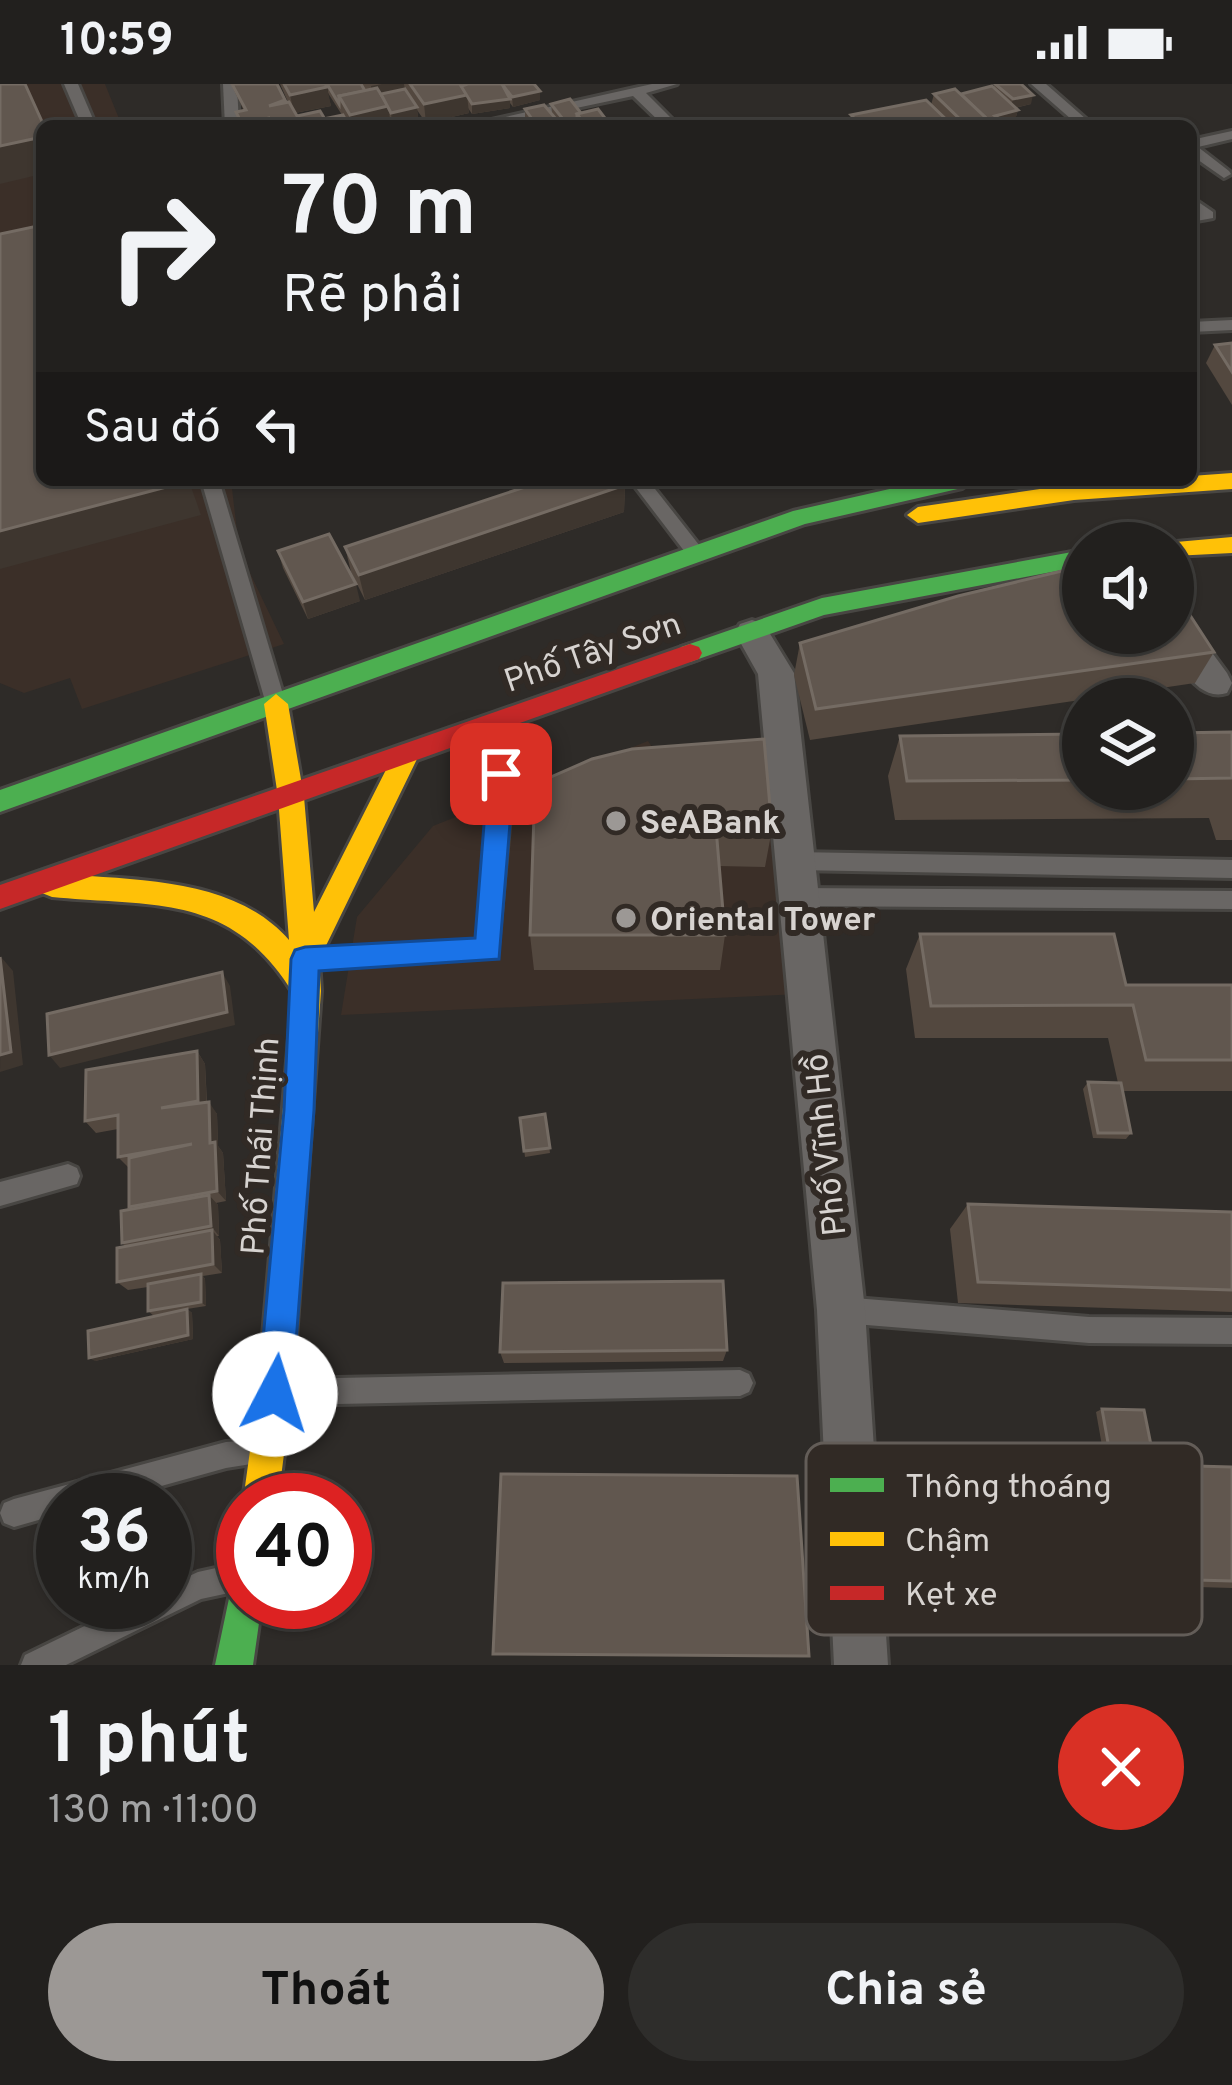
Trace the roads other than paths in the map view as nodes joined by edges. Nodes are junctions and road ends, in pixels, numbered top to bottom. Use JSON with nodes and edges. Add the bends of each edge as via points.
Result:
{"nodes":[{"id":1,"x":70,"y":84,"type":"edge"},
{"id":2,"x":230,"y":84,"type":"edge"},
{"id":3,"x":670,"y":84,"type":"edge"},
{"id":4,"x":1038,"y":84,"type":"edge"},
{"id":5,"x":638,"y":93,"type":"junction"},
{"id":6,"x":894,"y":113,"type":"edge"},
{"id":7,"x":86,"y":120,"type":"edge"},
{"id":8,"x":232,"y":120,"type":"edge"},
{"id":9,"x":502,"y":120,"type":"edge"},
{"id":10,"x":666,"y":120,"type":"edge"},
{"id":11,"x":864,"y":120,"type":"edge"},
{"id":12,"x":1080,"y":120,"type":"edge"},
{"id":13,"x":1232,"y":135,"type":"edge"},
{"id":14,"x":1197,"y":144,"type":"edge"},
{"id":15,"x":1197,"y":151,"type":"edge"},
{"id":16,"x":1224,"y":174,"type":"dead end"},
{"id":17,"x":1232,"y":325,"type":"edge"},
{"id":18,"x":1197,"y":327,"type":"edge"},
{"id":19,"x":1232,"y":455,"type":"edge"},
{"id":20,"x":1197,"y":456,"type":"edge"},
{"id":21,"x":1232,"y":482,"type":"edge"},
{"id":22,"x":1197,"y":483,"type":"edge"},
{"id":23,"x":212,"y":486,"type":"edge"},
{"id":24,"x":644,"y":486,"type":"edge"},
{"id":25,"x":1116,"y":486,"type":"edge"},
{"id":26,"x":970,"y":491,"type":"edge"},
{"id":27,"x":1232,"y":545,"type":"edge"},
{"id":28,"x":1194,"y":547,"type":"edge"},
{"id":29,"x":697,"y":555,"type":"junction"},
{"id":30,"x":930,"y":558,"type":"dead end"},
{"id":31,"x":1062,"y":562,"type":"edge"},
{"id":32,"x":822,"y":607,"type":"junction"},
{"id":33,"x":752,"y":633,"type":"junction"},
{"id":34,"x":1194,"y":654,"type":"edge"},
{"id":35,"x":1214,"y":682,"type":"edge"},
{"id":36,"x":276,"y":704,"type":"junction"},
{"id":37,"x":509,"y":718,"type":"junction"},
{"id":38,"x":405,"y":757,"type":"junction"},
{"id":39,"x":291,"y":797,"type":"junction"},
{"id":40,"x":0,"y":801,"type":"edge"},
{"id":41,"x":1232,"y":869,"type":"edge"},
{"id":42,"x":797,"y":880,"type":"junction"},
{"id":43,"x":38,"y":884,"type":"junction"},
{"id":44,"x":0,"y":897,"type":"edge"},
{"id":45,"x":1232,"y":900,"type":"edge"},
{"id":46,"x":305,"y":959,"type":"junction"},
{"id":47,"x":307,"y":991,"type":"junction"},
{"id":48,"x":68,"y":1176,"type":"dead end"},
{"id":49,"x":0,"y":1194,"type":"edge"},
{"id":50,"x":841,"y":1310,"type":"junction"},
{"id":51,"x":1232,"y":1331,"type":"edge"},
{"id":52,"x":740,"y":1383,"type":"dead end"},
{"id":53,"x":275,"y":1394,"type":"junction"},
{"id":54,"x":848,"y":1443,"type":"edge"},
{"id":55,"x":268,"y":1452,"type":"junction"},
{"id":56,"x":264,"y":1473,"type":"edge"},
{"id":57,"x":14,"y":1514,"type":"dead end"},
{"id":58,"x":216,"y":1582,"type":"edge"},
{"id":59,"x":240,"y":1629,"type":"edge"},
{"id":60,"x":859,"y":1635,"type":"edge"},
{"id":61,"x":35,"y":1665,"type":"edge"},
{"id":62,"x":234,"y":1665,"type":"edge"},
{"id":63,"x":861,"y":1665,"type":"edge"}],
"edges":[{"from":1,"to":7,"type":"lane"},
{"from":2,"to":8,"type":"lane"},
{"from":3,"to":5,"type":"lane"},
{"from":4,"to":12,"type":"lane"},
{"from":5,"to":9,"type":"lane"},
{"from":5,"to":10,"type":"lane"},
{"from":6,"to":11,"type":"lane"},
{"from":13,"to":14,"type":"lane"},
{"from":15,"to":16,"type":"lane"},
{"from":17,"to":18,"type":"lane"},
{"from":19,"to":20,"type":"main road"},
{"from":21,"to":22,"type":"main road","name":"Phố Tây Sơn"},
{"from":23,"to":36,"type":"lane"},
{"from":24,"to":29,"type":"lane"},
{"from":25,"to":26,"type":"main road","name":"Phố Tây Sơn"},
{"from":26,"to":29,"type":"main road","name":"Phố Tây Sơn","via":[[828,537],[737,542]]},
{"from":27,"to":28,"type":"main road"},
{"from":29,"to":36,"type":"main road","name":"Phố Tây Sơn"},
{"from":30,"to":32,"type":"main road","via":[[888,567]]},
{"from":31,"to":32,"type":"main road","name":"Phố Tây Sơn"},
{"from":32,"to":33,"type":"main road","name":"Phố Tây Sơn"},
{"from":33,"to":37,"type":"main road","name":"Phố Tây Sơn"},
{"from":33,"to":42,"type":"street","name":"Phố Vĩnh Hồ","via":[[776,673]]},
{"from":34,"to":35,"type":"street"},
{"from":36,"to":39,"type":"main road","name":"Phố Thái Thịnh"},
{"from":36,"to":40,"type":"main road","name":"Phố Tây Sơn"},
{"from":37,"to":38,"type":"main road","name":"Phố Tây Sơn"},
{"from":37,"to":46,"type":"lane","via":[[489,950]]},
{"from":38,"to":39,"type":"main road","name":"Phố Tây Sơn"},
{"from":38,"to":46,"type":"main road"},
{"from":39,"to":43,"type":"main road","name":"Phố Tây Sơn"},
{"from":39,"to":46,"type":"main road","name":"Phố Thái Thịnh"},
{"from":41,"to":42,"type":"lane"},
{"from":42,"to":45,"type":"lane"},
{"from":42,"to":50,"type":"street","name":"Phố Vĩnh Hồ"},
{"from":43,"to":44,"type":"main road","name":"Phố Tây Sơn"},
{"from":43,"to":47,"type":"main road","via":[[223,912],[253,925]]},
{"from":46,"to":47,"type":"main road","name":"Phố Thái Thịnh"},
{"from":47,"to":53,"type":"main road","name":"Phố Thái Thịnh"},
{"from":48,"to":49,"type":"lane"},
{"from":50,"to":51,"type":"lane","via":[[1089,1330]]},
{"from":50,"to":54,"type":"street","name":"Phố Vĩnh Hồ"},
{"from":52,"to":53,"type":"lane"},
{"from":53,"to":55,"type":"main road","name":"Phố Thái Thịnh"},
{"from":55,"to":56,"type":"main road","name":"Phố Thái Thịnh"},
{"from":55,"to":57,"type":"lane","via":[[226,1455]]},
{"from":58,"to":61,"type":"lane"},
{"from":59,"to":62,"type":"main road"},
{"from":60,"to":63,"type":"street","name":"Phố Vĩnh Hồ"}]}
